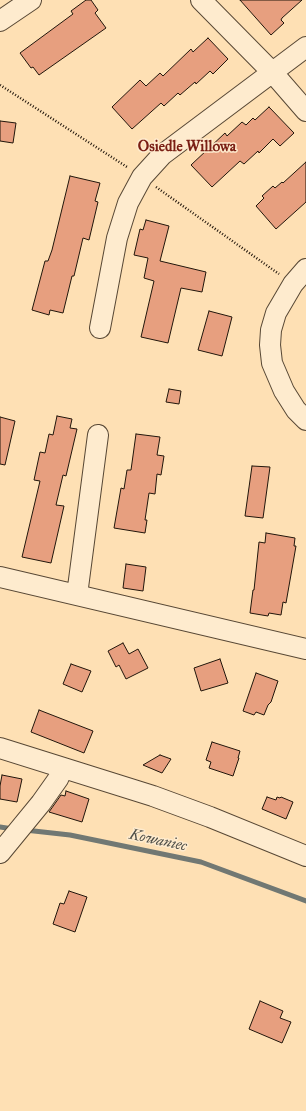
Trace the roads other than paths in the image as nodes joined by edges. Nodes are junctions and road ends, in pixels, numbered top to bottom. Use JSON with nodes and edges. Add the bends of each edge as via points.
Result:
{"nodes":[{"id":1,"x":31,"y":0,"type":"edge"},
{"id":2,"x":200,"y":0,"type":"edge"},
{"id":3,"x":0,"y":21,"type":"edge"},
{"id":4,"x":306,"y":47,"type":"edge"},
{"id":5,"x":273,"y":73,"type":"junction"},
{"id":6,"x":306,"y":111,"type":"edge"},
{"id":7,"x":306,"y":269,"type":"edge"},
{"id":8,"x":100,"y":328,"type":"dead end"},
{"id":9,"x":306,"y":420,"type":"edge"},
{"id":10,"x":98,"y":435,"type":"dead end"},
{"id":11,"x":0,"y":578,"type":"edge"},
{"id":12,"x":77,"y":595,"type":"junction"},
{"id":13,"x":306,"y":649,"type":"edge"},
{"id":14,"x":0,"y":748,"type":"edge"},
{"id":15,"x":63,"y":768,"type":"junction"},
{"id":16,"x":5,"y":847,"type":"edge"},
{"id":17,"x":306,"y":856,"type":"edge"}],
"edges":[{"from":1,"to":3,"type":"street"},
{"from":2,"to":5,"type":"street"},
{"from":4,"to":5,"type":"street"},
{"from":5,"to":6,"type":"street"},
{"from":5,"to":8,"type":"street","via":[[162,155],[142,177],[128,203],[117,238]]},
{"from":7,"to":9,"type":"street","via":[[293,284],[276,313],[270,345],[272,363],[284,392]]},
{"from":10,"to":12,"type":"street"},
{"from":11,"to":12,"type":"street"},
{"from":12,"to":13,"type":"street"},
{"from":14,"to":15,"type":"street"},
{"from":15,"to":16,"type":"street","via":[[58,779]]},
{"from":15,"to":17,"type":"street","via":[[153,796]]}]}
